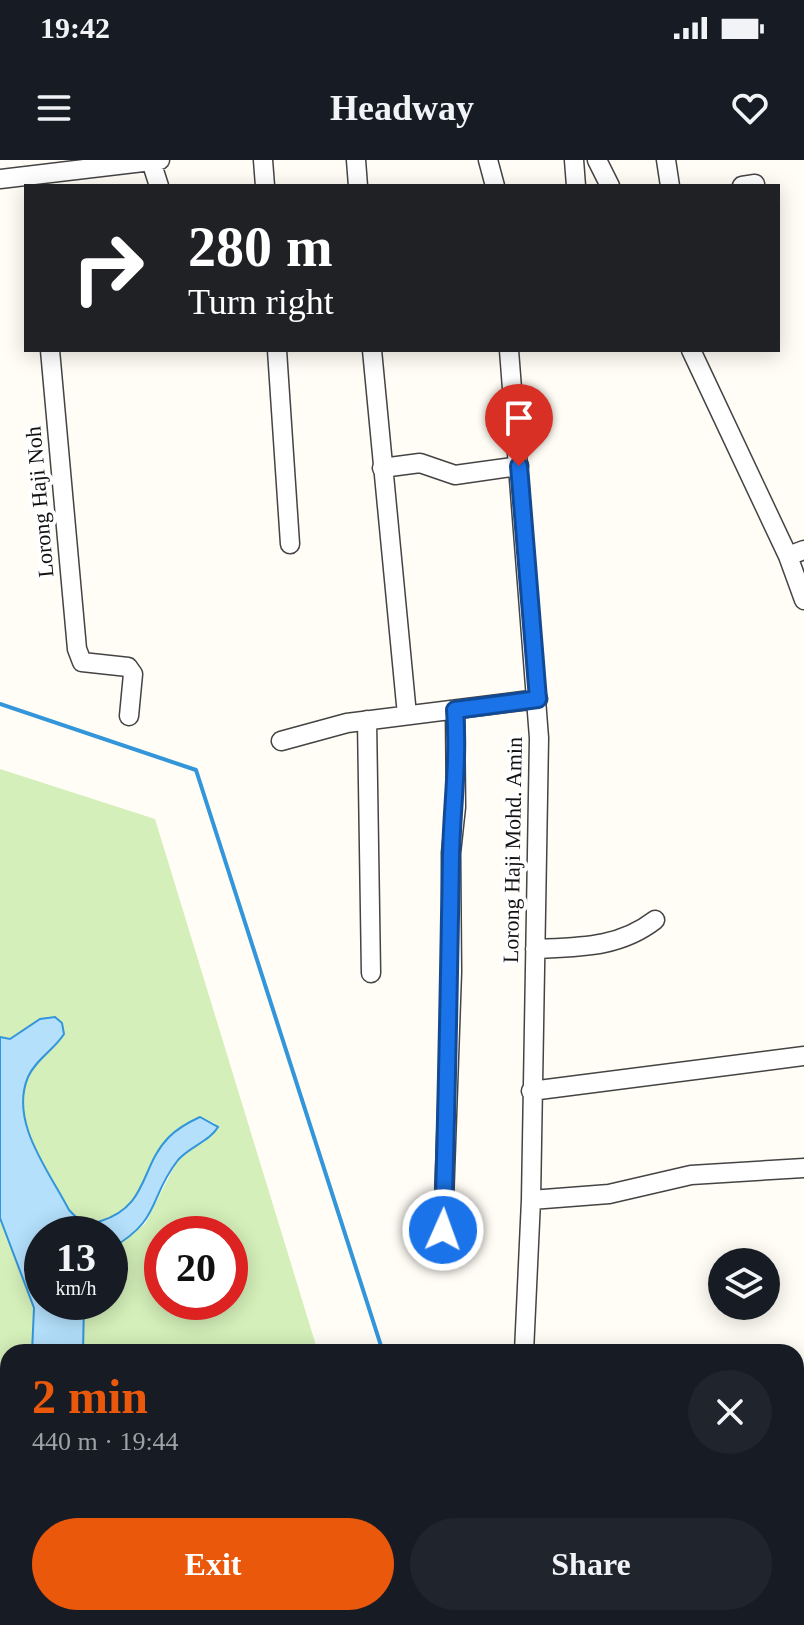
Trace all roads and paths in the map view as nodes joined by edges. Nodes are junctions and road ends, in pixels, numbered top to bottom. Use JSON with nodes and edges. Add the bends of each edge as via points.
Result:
{"nodes":[{"id":1,"x":263,"y":160,"type":"edge"},
{"id":2,"x":356,"y":160,"type":"edge"},
{"id":3,"x":488,"y":160,"type":"edge"},
{"id":4,"x":574,"y":160,"type":"edge"},
{"id":5,"x":597,"y":160,"type":"edge"},
{"id":6,"x":666,"y":160,"type":"edge"},
{"id":7,"x":155,"y":161,"type":"edge"},
{"id":8,"x":120,"y":162,"type":"edge"},
{"id":9,"x":33,"y":174,"type":"edge"},
{"id":10,"x":0,"y":179,"type":"edge"},
{"id":11,"x":159,"y":184,"type":"edge"},
{"id":12,"x":265,"y":184,"type":"edge"},
{"id":13,"x":358,"y":184,"type":"edge"},
{"id":14,"x":494,"y":184,"type":"edge"},
{"id":15,"x":576,"y":184,"type":"edge"},
{"id":16,"x":609,"y":184,"type":"edge"},
{"id":17,"x":670,"y":184,"type":"edge"},
{"id":18,"x":50,"y":352,"type":"edge"},
{"id":19,"x":277,"y":352,"type":"edge"},
{"id":20,"x":372,"y":352,"type":"edge"},
{"id":21,"x":509,"y":352,"type":"edge"},
{"id":22,"x":692,"y":352,"type":"edge"},
{"id":23,"x":519,"y":466,"type":"junction"},
{"id":24,"x":382,"y":468,"type":"junction"},
{"id":25,"x":290,"y":544,"type":"dead end"},
{"id":26,"x":796,"y":553,"type":"edge"},
{"id":27,"x":804,"y":600,"type":"edge"},
{"id":28,"x":538,"y":699,"type":"junction"},
{"id":29,"x":455,"y":710,"type":"junction"},
{"id":30,"x":407,"y":715,"type":"junction"},
{"id":31,"x":129,"y":716,"type":"dead end"},
{"id":32,"x":367,"y":720,"type":"junction"},
{"id":33,"x":281,"y":741,"type":"dead end"},
{"id":34,"x":655,"y":920,"type":"dead end"},
{"id":35,"x":535,"y":949,"type":"junction"},
{"id":36,"x":371,"y":973,"type":"dead end"},
{"id":37,"x":804,"y":1056,"type":"edge"},
{"id":38,"x":531,"y":1091,"type":"junction"},
{"id":39,"x":804,"y":1168,"type":"edge"},
{"id":40,"x":531,"y":1200,"type":"junction"},
{"id":41,"x":443,"y":1230,"type":"dead end"},
{"id":42,"x":524,"y":1344,"type":"edge"}],
"edges":[{"from":1,"to":12,"type":"street"},
{"from":2,"to":13,"type":"street"},
{"from":3,"to":14,"type":"street"},
{"from":4,"to":15,"type":"street"},
{"from":5,"to":16,"type":"street"},
{"from":6,"to":17,"type":"street"},
{"from":7,"to":8,"type":"street"},
{"from":7,"to":11,"type":"street"},
{"from":8,"to":9,"type":"street"},
{"from":9,"to":10,"type":"street"},
{"from":18,"to":31,"type":"street","name":"Lorong Haji Noh","via":[[77,649],[82,662],[128,667],[135,688]]},
{"from":19,"to":25,"type":"street"},
{"from":20,"to":24,"type":"street"},
{"from":21,"to":23,"type":"street","name":"Lorong Haji Mohd. Amin"},
{"from":22,"to":26,"type":"street"},
{"from":23,"to":24,"type":"street","via":[[455,475],[420,463]]},
{"from":23,"to":28,"type":"street","name":"Lorong Haji Mohd. Amin"},
{"from":24,"to":30,"type":"street"},
{"from":26,"to":27,"type":"street"},
{"from":28,"to":29,"type":"street"},
{"from":28,"to":35,"type":"street","name":"Lorong Haji Mohd. Amin"},
{"from":29,"to":30,"type":"street"},
{"from":29,"to":41,"type":"street"},
{"from":30,"to":32,"type":"street"},
{"from":32,"to":33,"type":"street"},
{"from":32,"to":36,"type":"street"},
{"from":34,"to":35,"type":"street","via":[[624,940]]},
{"from":35,"to":38,"type":"street","name":"Lorong Haji Mohd. Amin"},
{"from":37,"to":38,"type":"street"},
{"from":38,"to":40,"type":"street","name":"Lorong Haji Mohd. Amin"},
{"from":39,"to":40,"type":"street","via":[[691,1175],[609,1194]]},
{"from":40,"to":42,"type":"street","name":"Lorong Haji Mohd. Amin"}]}
